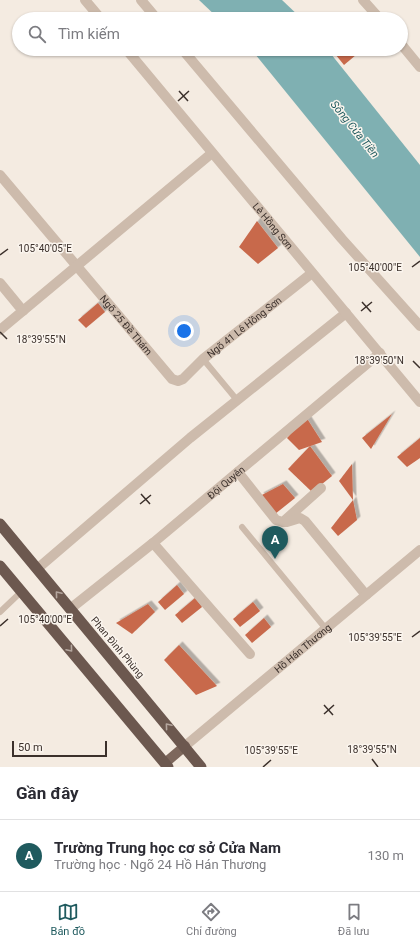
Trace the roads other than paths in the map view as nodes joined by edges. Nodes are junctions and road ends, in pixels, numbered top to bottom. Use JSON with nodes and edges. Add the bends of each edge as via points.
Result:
{"nodes":[{"id":1,"x":85,"y":0,"type":"edge"},
{"id":2,"x":141,"y":0,"type":"edge"},
{"id":3,"x":363,"y":0,"type":"edge"},
{"id":4,"x":95,"y":12,"type":"edge"},
{"id":5,"x":151,"y":12,"type":"edge"},
{"id":6,"x":374,"y":12,"type":"edge"},
{"id":7,"x":408,"y":52,"type":"edge"},
{"id":8,"x":132,"y":56,"type":"edge"},
{"id":9,"x":188,"y":56,"type":"edge"},
{"id":10,"x":420,"y":67,"type":"edge"},
{"id":11,"x":212,"y":152,"type":"junction"},
{"id":12,"x":0,"y":175,"type":"edge"},
{"id":13,"x":77,"y":266,"type":"junction"},
{"id":14,"x":312,"y":273,"type":"junction"},
{"id":15,"x":0,"y":284,"type":"edge"},
{"id":16,"x":23,"y":311,"type":"junction"},
{"id":17,"x":346,"y":313,"type":"junction"},
{"id":18,"x":420,"y":326,"type":"edge"},
{"id":19,"x":0,"y":330,"type":"edge"},
{"id":20,"x":380,"y":353,"type":"junction"},
{"id":21,"x":204,"y":359,"type":"junction"},
{"id":22,"x":178,"y":381,"type":"joint"},
{"id":23,"x":237,"y":400,"type":"junction"},
{"id":24,"x":420,"y":402,"type":"edge"},
{"id":25,"x":238,"y":472,"type":"junction"},
{"id":26,"x":320,"y":488,"type":"dead end"},
{"id":27,"x":282,"y":522,"type":"junction"},
{"id":28,"x":0,"y":524,"type":"edge"},
{"id":29,"x":242,"y":527,"type":"dead end"},
{"id":30,"x":153,"y":543,"type":"junction"},
{"id":31,"x":420,"y":550,"type":"edge"},
{"id":32,"x":0,"y":566,"type":"edge"},
{"id":33,"x":37,"y":569,"type":"junction"},
{"id":34,"x":22,"y":592,"type":"junction"},
{"id":35,"x":366,"y":595,"type":"junction"},
{"id":36,"x":70,"y":609,"type":"junction"},
{"id":37,"x":0,"y":612,"type":"edge"},
{"id":38,"x":326,"y":629,"type":"junction"},
{"id":39,"x":250,"y":654,"type":"dead end"},
{"id":40,"x":185,"y":746,"type":"junction"},
{"id":41,"x":165,"y":766,"type":"edge"},
{"id":42,"x":201,"y":767,"type":"edge"}],
"edges":[{"from":1,"to":4,"type":"street"},
{"from":2,"to":5,"type":"street"},
{"from":3,"to":6,"type":"street"},
{"from":7,"to":10,"type":"street"},
{"from":8,"to":11,"type":"street","name":"Lê Hồng Sơn"},
{"from":9,"to":18,"type":"street","via":[[342,239]]},
{"from":11,"to":13,"type":"street"},
{"from":11,"to":14,"type":"street","name":"Lê Hồng Sơn"},
{"from":12,"to":13,"type":"street","name":"Ngõ 25 Đề Thám"},
{"from":13,"to":16,"type":"street"},
{"from":13,"to":22,"type":"street","name":"Ngõ 25 Đề Thám","via":[[172,379]]},
{"from":14,"to":17,"type":"street","name":"Lê Hồng Sơn"},
{"from":14,"to":21,"type":"street","name":"Ngõ 41 Lê Hồng Sơn"},
{"from":15,"to":16,"type":"street"},
{"from":16,"to":19,"type":"street"},
{"from":17,"to":20,"type":"street","name":"Lê Hồng Sơn"},
{"from":17,"to":23,"type":"street"},
{"from":20,"to":24,"type":"street","name":"Lê Hồng Sơn"},
{"from":20,"to":25,"type":"street","name":"Đội Quyên"},
{"from":21,"to":22,"type":"street","name":"Ngõ 41 Lê Hồng Sơn"},
{"from":21,"to":23,"type":"lane"},
{"from":23,"to":33,"type":"street"},
{"from":25,"to":27,"type":"street","via":[[276,520]]},
{"from":25,"to":30,"type":"street","name":"Đội Quyên"},
{"from":26,"to":27,"type":"street"},
{"from":27,"to":35,"type":"street","via":[[300,518],[305,520]]},
{"from":28,"to":33,"type":"highway","name":"Phan Đình Phùng"},
{"from":29,"to":38,"type":"lane"},
{"from":30,"to":36,"type":"street","name":"Đội Quyên"},
{"from":30,"to":39,"type":"street"},
{"from":31,"to":35,"type":"street","name":"Hồ Hán Thương"},
{"from":32,"to":34,"type":"highway"},
{"from":36,"to":33,"type":"highway","name":"Phan Đình Phùng","one_way":true},
{"from":34,"to":37,"type":"lane"},
{"from":34,"to":41,"type":"highway","one_way":true},
{"from":35,"to":38,"type":"street","name":"Hồ Hán Thương"},
{"from":40,"to":36,"type":"highway","name":"Phan Đình Phùng","one_way":true},
{"from":38,"to":40,"type":"street","name":"Hồ Hán Thương"},
{"from":40,"to":41,"type":"main road"},
{"from":40,"to":42,"type":"highway","name":"Phan Đình Phùng"}]}
